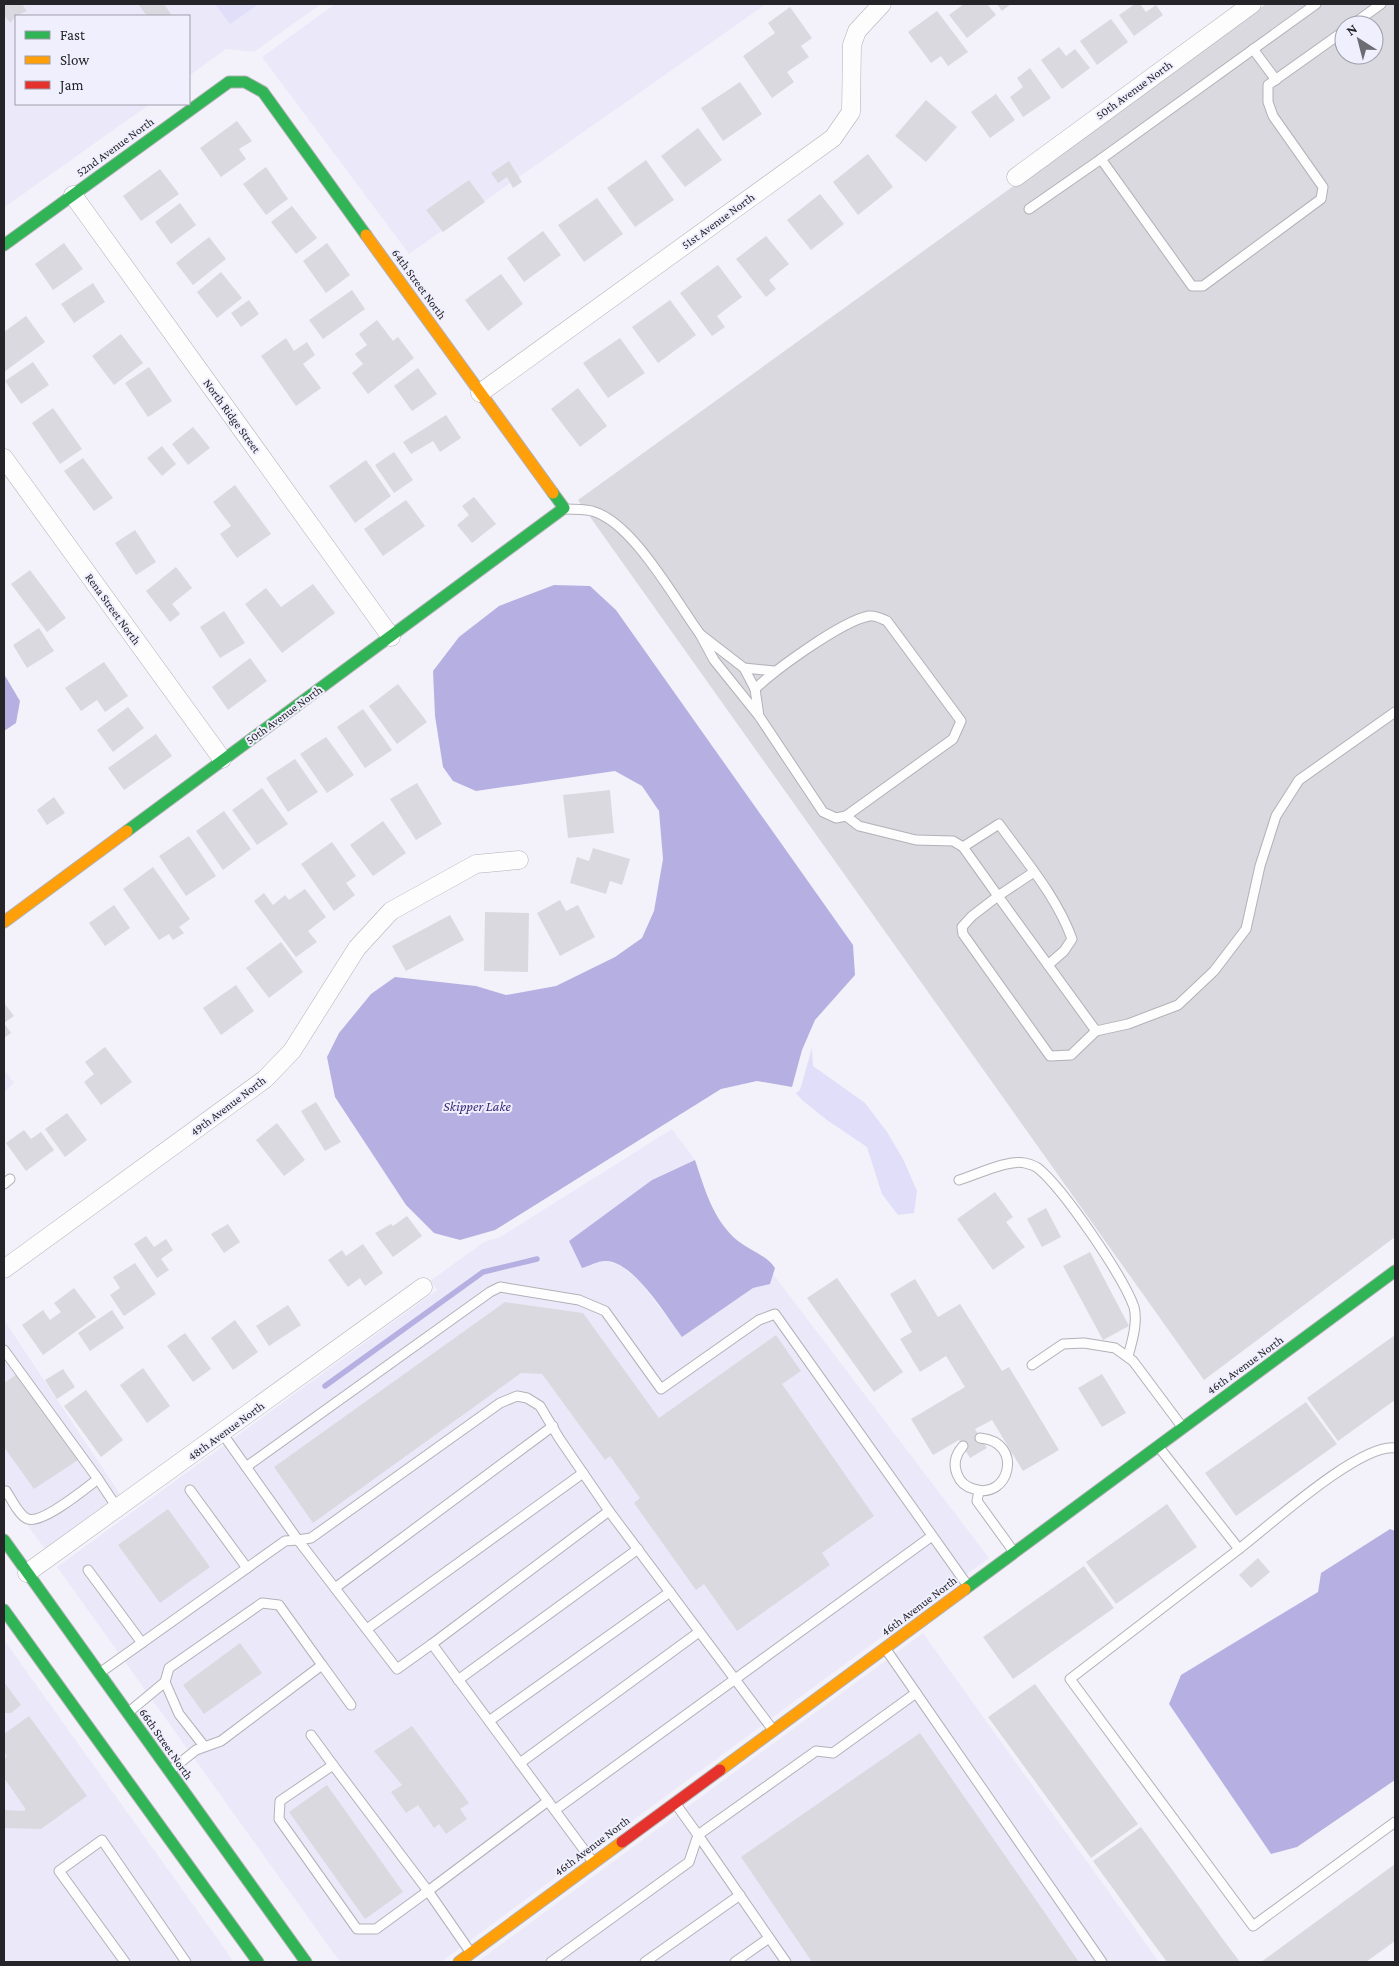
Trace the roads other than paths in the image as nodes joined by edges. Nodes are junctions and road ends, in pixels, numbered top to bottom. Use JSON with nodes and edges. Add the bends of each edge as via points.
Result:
{"nodes":[{"id":1,"x":882,"y":4,"type":"edge"},
{"id":2,"x":1252,"y":4,"type":"edge"},
{"id":3,"x":1316,"y":4,"type":"edge"},
{"id":4,"x":1381,"y":4,"type":"edge"},
{"id":5,"x":1366,"y":15,"type":"edge"},
{"id":6,"x":1334,"y":38,"type":"edge"},
{"id":7,"x":1253,"y":49,"type":"junction"},
{"id":8,"x":1276,"y":80,"type":"junction"},
{"id":9,"x":245,"y":82,"type":"joint"},
{"id":10,"x":1100,"y":159,"type":"junction"},
{"id":11,"x":1016,"y":177,"type":"dead end"},
{"id":12,"x":73,"y":195,"type":"junction"},
{"id":13,"x":1029,"y":209,"type":"dead end"},
{"id":14,"x":4,"y":245,"type":"edge"},
{"id":15,"x":480,"y":393,"type":"junction"},
{"id":16,"x":4,"y":458,"type":"edge"},
{"id":17,"x":564,"y":508,"type":"junction"},
{"id":18,"x":700,"y":634,"type":"junction"},
{"id":19,"x":391,"y":638,"type":"junction"},
{"id":20,"x":744,"y":668,"type":"junction"},
{"id":21,"x":774,"y":671,"type":"junction"},
{"id":22,"x":755,"y":689,"type":"junction"},
{"id":23,"x":1395,"y":712,"type":"edge"},
{"id":24,"x":759,"y":716,"type":"junction"},
{"id":25,"x":222,"y":759,"type":"junction"},
{"id":26,"x":846,"y":816,"type":"junction"},
{"id":27,"x":963,"y":847,"type":"junction"},
{"id":28,"x":519,"y":860,"type":"dead end"},
{"id":29,"x":1034,"y":872,"type":"junction"},
{"id":30,"x":998,"y":896,"type":"junction"},
{"id":31,"x":4,"y":922,"type":"edge"},
{"id":32,"x":1048,"y":965,"type":"junction"},
{"id":33,"x":1096,"y":1031,"type":"junction"},
{"id":34,"x":959,"y":1180,"type":"dead end"},
{"id":35,"x":4,"y":1269,"type":"edge"},
{"id":36,"x":1395,"y":1271,"type":"edge"},
{"id":37,"x":423,"y":1287,"type":"dead end"},
{"id":38,"x":4,"y":1350,"type":"edge"},
{"id":39,"x":1128,"y":1356,"type":"junction"},
{"id":40,"x":1032,"y":1365,"type":"dead end"},
{"id":41,"x":553,"y":1426,"type":"junction"},
{"id":42,"x":1183,"y":1428,"type":"junction"},
{"id":43,"x":222,"y":1433,"type":"junction"},
{"id":44,"x":980,"y":1438,"type":"dead end"},
{"id":45,"x":963,"y":1446,"type":"dead end"},
{"id":46,"x":1158,"y":1446,"type":"junction"},
{"id":47,"x":1395,"y":1448,"type":"edge"},
{"id":48,"x":246,"y":1467,"type":"junction"},
{"id":49,"x":583,"y":1473,"type":"junction"},
{"id":50,"x":98,"y":1479,"type":"junction"},
{"id":51,"x":5,"y":1490,"type":"edge"},
{"id":52,"x":190,"y":1490,"type":"dead end"},
{"id":53,"x":979,"y":1491,"type":"junction"},
{"id":54,"x":119,"y":1509,"type":"junction"},
{"id":55,"x":609,"y":1511,"type":"junction"},
{"id":56,"x":932,"y":1536,"type":"junction"},
{"id":57,"x":4,"y":1540,"type":"edge"},
{"id":58,"x":298,"y":1540,"type":"junction"},
{"id":59,"x":638,"y":1549,"type":"junction"},
{"id":60,"x":1239,"y":1549,"type":"junction"},
{"id":61,"x":1014,"y":1552,"type":"junction"},
{"id":62,"x":247,"y":1568,"type":"junction"},
{"id":63,"x":88,"y":1570,"type":"dead end"},
{"id":64,"x":9,"y":1571,"type":"dead end"},
{"id":65,"x":27,"y":1572,"type":"junction"},
{"id":66,"x":968,"y":1586,"type":"junction"},
{"id":67,"x":335,"y":1588,"type":"junction"},
{"id":68,"x":670,"y":1592,"type":"junction"},
{"id":69,"x":4,"y":1610,"type":"edge"},
{"id":70,"x":366,"y":1629,"type":"junction"},
{"id":71,"x":700,"y":1632,"type":"junction"},
{"id":72,"x":142,"y":1643,"type":"junction"},
{"id":73,"x":432,"y":1644,"type":"junction"},
{"id":74,"x":885,"y":1648,"type":"junction"},
{"id":75,"x":322,"y":1666,"type":"junction"},
{"id":76,"x":99,"y":1674,"type":"junction"},
{"id":77,"x":735,"y":1679,"type":"junction"},
{"id":78,"x":458,"y":1680,"type":"junction"},
{"id":79,"x":165,"y":1682,"type":"junction"},
{"id":80,"x":916,"y":1693,"type":"junction"},
{"id":81,"x":351,"y":1705,"type":"dead end"},
{"id":82,"x":127,"y":1714,"type":"junction"},
{"id":83,"x":489,"y":1721,"type":"junction"},
{"id":84,"x":773,"y":1730,"type":"junction"},
{"id":85,"x":311,"y":1735,"type":"dead end"},
{"id":86,"x":204,"y":1746,"type":"junction"},
{"id":87,"x":520,"y":1763,"type":"junction"},
{"id":88,"x":333,"y":1765,"type":"junction"},
{"id":89,"x":169,"y":1772,"type":"junction"},
{"id":90,"x":548,"y":1801,"type":"junction"},
{"id":91,"x":674,"y":1802,"type":"junction"},
{"id":92,"x":555,"y":1810,"type":"junction"},
{"id":93,"x":1395,"y":1822,"type":"edge"},
{"id":94,"x":698,"y":1835,"type":"junction"},
{"id":95,"x":594,"y":1862,"type":"junction"},
{"id":96,"x":428,"y":1891,"type":"junction"},
{"id":97,"x":740,"y":1895,"type":"junction"},
{"id":98,"x":769,"y":1938,"type":"junction"},
{"id":99,"x":471,"y":1953,"type":"junction"},
{"id":100,"x":124,"y":1962,"type":"edge"},
{"id":101,"x":186,"y":1962,"type":"edge"},
{"id":102,"x":258,"y":1962,"type":"edge"},
{"id":103,"x":306,"y":1962,"type":"edge"},
{"id":104,"x":458,"y":1962,"type":"edge"},
{"id":105,"x":552,"y":1962,"type":"edge"},
{"id":106,"x":645,"y":1962,"type":"edge"},
{"id":107,"x":735,"y":1962,"type":"edge"},
{"id":108,"x":786,"y":1962,"type":"edge"},
{"id":109,"x":1102,"y":1962,"type":"edge"}],
"edges":[{"from":1,"to":15,"type":"street","name":"51st Avenue North","via":[[857,31],[852,45],[851,112],[833,138]]},
{"from":2,"to":11,"type":"street","name":"50th Avenue North"},
{"from":3,"to":7,"type":"lane"},
{"from":4,"to":5,"type":"lane"},
{"from":6,"to":8,"type":"lane"},
{"from":7,"to":8,"type":"lane"},
{"from":7,"to":10,"type":"lane"},
{"from":8,"to":10,"type":"lane","via":[[1268,85],[1268,102],[1273,116],[1323,187],[1321,199],[1203,286],[1192,286]]},
{"from":9,"to":12,"type":"street","name":"52nd Avenue North","via":[[229,82]]},
{"from":9,"to":15,"type":"street","name":"64th Street North","via":[[263,92]]},
{"from":10,"to":13,"type":"lane"},
{"from":12,"to":14,"type":"street","name":"52nd Avenue North"},
{"from":12,"to":19,"type":"street","name":"North Ridge Street"},
{"from":15,"to":17,"type":"street","name":"64th Street North"},
{"from":16,"to":25,"type":"street","name":"Rena Street North"},
{"from":17,"to":18,"type":"lane","via":[[592,511],[614,522],[634,540]]},
{"from":17,"to":19,"type":"street","name":"50th Avenue North"},
{"from":18,"to":20,"type":"lane"},
{"from":18,"to":24,"type":"lane","via":[[714,660]]},
{"from":19,"to":25,"type":"street","name":"50th Avenue North"},
{"from":20,"to":21,"type":"lane"},
{"from":20,"to":22,"type":"lane"},
{"from":21,"to":22,"type":"lane"},
{"from":21,"to":26,"type":"lane","via":[[853,620],[872,615],[887,621],[961,721],[953,738]]},
{"from":22,"to":24,"type":"lane"},
{"from":23,"to":33,"type":"lane","via":[[1299,780],[1276,816],[1260,866],[1246,929],[1214,971],[1178,1006],[1128,1024]]},
{"from":24,"to":26,"type":"lane","via":[[824,812],[836,818]]},
{"from":25,"to":31,"type":"street","name":"50th Avenue North"},
{"from":26,"to":27,"type":"lane","via":[[859,826],[916,840],[953,841]]},
{"from":27,"to":29,"type":"lane","via":[[999,824]]},
{"from":27,"to":30,"type":"lane"},
{"from":28,"to":35,"type":"street","name":"49th Avenue North","via":[[476,864],[391,911],[357,948],[292,1051],[265,1079]]},
{"from":29,"to":30,"type":"lane"},
{"from":29,"to":32,"type":"lane","via":[[1064,918],[1072,939]]},
{"from":30,"to":32,"type":"lane"},
{"from":30,"to":33,"type":"lane","via":[[972,916],[962,928],[963,934],[1050,1056],[1071,1055]]},
{"from":32,"to":33,"type":"lane"},
{"from":34,"to":39,"type":"lane","via":[[1009,1164],[1023,1162],[1037,1167],[1086,1229],[1122,1284],[1134,1309],[1134,1333]]},
{"from":36,"to":42,"type":"street","name":"46th Avenue North"},
{"from":37,"to":43,"type":"street","name":"48th Avenue North"},
{"from":38,"to":50,"type":"lane"},
{"from":39,"to":40,"type":"lane","via":[[1115,1348],[1071,1342],[1048,1352]]},
{"from":39,"to":42,"type":"lane"},
{"from":41,"to":49,"type":"lane"},
{"from":41,"to":58,"type":"lane","via":[[540,1406],[527,1398],[517,1396],[500,1403],[311,1538]]},
{"from":41,"to":67,"type":"lane"},
{"from":42,"to":46,"type":"street","name":"46th Avenue North"},
{"from":43,"to":48,"type":"lane"},
{"from":43,"to":54,"type":"street","name":"48th Avenue North"},
{"from":44,"to":53,"type":"lane","via":[[997,1442],[1008,1465],[996,1487]]},
{"from":45,"to":53,"type":"lane","via":[[956,1459],[958,1476],[963,1483]]},
{"from":46,"to":60,"type":"lane"},
{"from":46,"to":61,"type":"street","name":"46th Avenue North"},
{"from":47,"to":60,"type":"lane","via":[[1370,1453],[1314,1488]]},
{"from":48,"to":56,"type":"lane","via":[[500,1288],[579,1300],[605,1311],[661,1389],[759,1320],[775,1314]]},
{"from":48,"to":58,"type":"lane"},
{"from":49,"to":55,"type":"lane"},
{"from":49,"to":70,"type":"lane"},
{"from":50,"to":51,"type":"lane","via":[[45,1516],[33,1519],[23,1515]]},
{"from":50,"to":54,"type":"lane"},
{"from":52,"to":62,"type":"lane"},
{"from":53,"to":61,"type":"lane","via":[[977,1501]]},
{"from":54,"to":65,"type":"street","name":"48th Avenue North"},
{"from":55,"to":59,"type":"lane"},
{"from":55,"to":73,"type":"lane"},
{"from":56,"to":66,"type":"lane"},
{"from":56,"to":77,"type":"lane"},
{"from":57,"to":65,"type":"street","name":"66th Street North"},
{"from":58,"to":62,"type":"lane","via":[[285,1541]]},
{"from":58,"to":67,"type":"lane"},
{"from":59,"to":68,"type":"lane"},
{"from":59,"to":78,"type":"lane"},
{"from":60,"to":93,"type":"lane","via":[[1070,1679],[1253,1926]]},
{"from":61,"to":66,"type":"street","name":"46th Avenue North"},
{"from":62,"to":72,"type":"lane"},
{"from":63,"to":72,"type":"lane"},
{"from":64,"to":65,"type":"street"},
{"from":65,"to":76,"type":"street","name":"66th Street North"},
{"from":66,"to":74,"type":"street","name":"46th Avenue North"},
{"from":67,"to":70,"type":"lane"},
{"from":68,"to":71,"type":"lane"},
{"from":68,"to":83,"type":"lane"},
{"from":69,"to":102,"type":"street"},
{"from":70,"to":73,"type":"lane","via":[[397,1669]]},
{"from":71,"to":77,"type":"lane"},
{"from":71,"to":87,"type":"lane"},
{"from":72,"to":76,"type":"lane"},
{"from":73,"to":78,"type":"lane"},
{"from":74,"to":80,"type":"lane"},
{"from":74,"to":84,"type":"street","name":"46th Avenue North"},
{"from":75,"to":79,"type":"lane","via":[[279,1605],[262,1603],[169,1668]]},
{"from":75,"to":81,"type":"lane"},
{"from":75,"to":86,"type":"lane","via":[[221,1741]]},
{"from":76,"to":82,"type":"street","name":"66th Street North"},
{"from":77,"to":84,"type":"lane"},
{"from":77,"to":92,"type":"lane"},
{"from":78,"to":83,"type":"lane"},
{"from":79,"to":82,"type":"lane"},
{"from":79,"to":86,"type":"lane","via":[[179,1714]]},
{"from":80,"to":94,"type":"lane","via":[[833,1753],[816,1751]]},
{"from":80,"to":109,"type":"lane"},
{"from":82,"to":89,"type":"street","name":"66th Street North"},
{"from":83,"to":87,"type":"lane"},
{"from":84,"to":91,"type":"street","name":"46th Avenue North"},
{"from":85,"to":88,"type":"lane"},
{"from":86,"to":89,"type":"lane"},
{"from":87,"to":90,"type":"lane"},
{"from":88,"to":96,"type":"lane"},
{"from":88,"to":96,"type":"lane","via":[[280,1801],[279,1819],[357,1929],[376,1929]]},
{"from":89,"to":103,"type":"street","name":"66th Street North"},
{"from":90,"to":92,"type":"lane"},
{"from":90,"to":96,"type":"lane"},
{"from":91,"to":94,"type":"lane"},
{"from":91,"to":95,"type":"street","name":"46th Avenue North"},
{"from":92,"to":95,"type":"lane"},
{"from":94,"to":97,"type":"lane"},
{"from":94,"to":105,"type":"lane","via":[[689,1862]]},
{"from":95,"to":99,"type":"street","name":"46th Avenue North"},
{"from":96,"to":99,"type":"lane"},
{"from":97,"to":98,"type":"lane"},
{"from":97,"to":106,"type":"lane"},
{"from":98,"to":107,"type":"lane"},
{"from":98,"to":108,"type":"lane"},
{"from":99,"to":104,"type":"street","name":"46th Avenue North"},
{"from":100,"to":101,"type":"lane","via":[[59,1871],[102,1840]]}]}
